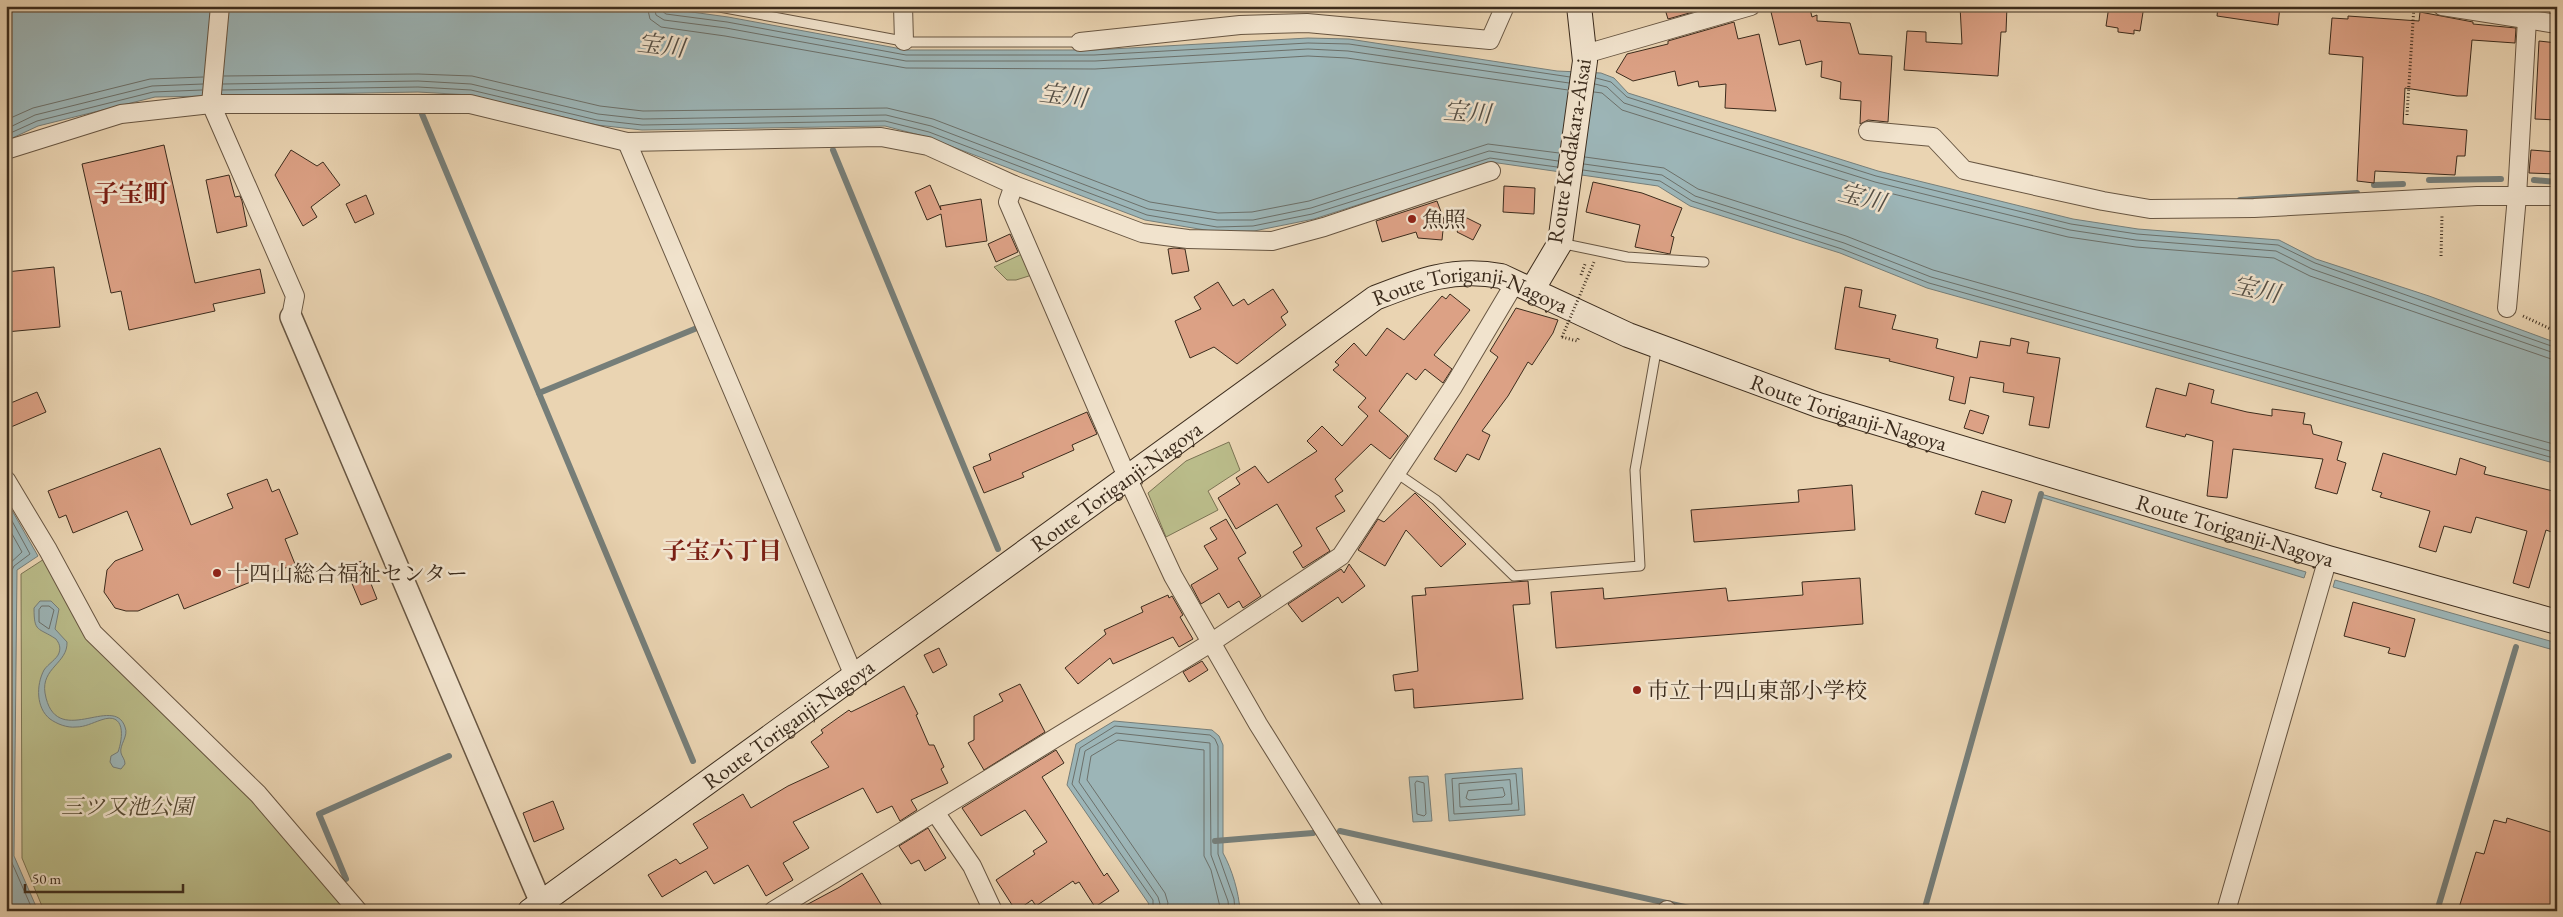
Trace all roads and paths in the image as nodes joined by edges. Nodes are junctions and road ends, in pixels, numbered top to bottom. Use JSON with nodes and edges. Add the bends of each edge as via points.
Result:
{"nodes":[{"id":1,"x":220,"y":6,"type":"edge"},
{"id":2,"x":714,"y":6,"type":"edge"},
{"id":3,"x":903,"y":6,"type":"edge"},
{"id":4,"x":1505,"y":6,"type":"edge"},
{"id":5,"x":1579,"y":6,"type":"edge"},
{"id":6,"x":1752,"y":6,"type":"edge"},
{"id":7,"x":2414,"y":6,"type":"edge"},
{"id":8,"x":2442,"y":6,"type":"edge"},
{"id":9,"x":2526,"y":19,"type":"junction"},
{"id":10,"x":2557,"y":24,"type":"edge"},
{"id":11,"x":904,"y":41,"type":"junction"},
{"id":12,"x":1080,"y":42,"type":"joint"},
{"id":13,"x":1585,"y":58,"type":"junction"},
{"id":14,"x":211,"y":104,"type":"junction"},
{"id":15,"x":2406,"y":115,"type":"dead end"},
{"id":16,"x":1868,"y":131,"type":"dead end"},
{"id":17,"x":626,"y":142,"type":"junction"},
{"id":18,"x":6,"y":150,"type":"edge"},
{"id":19,"x":1491,"y":171,"type":"dead end"},
{"id":20,"x":1014,"y":185,"type":"junction"},
{"id":21,"x":2517,"y":196,"type":"junction"},
{"id":22,"x":2557,"y":196,"type":"edge"},
{"id":23,"x":2442,"y":198,"type":"junction"},
{"id":24,"x":1560,"y":243,"type":"junction"},
{"id":25,"x":2441,"y":256,"type":"dead end"},
{"id":26,"x":1594,"y":262,"type":"dead end"},
{"id":27,"x":1704,"y":262,"type":"dead end"},
{"id":28,"x":1524,"y":286,"type":"junction"},
{"id":29,"x":2507,"y":308,"type":"joint"},
{"id":30,"x":292,"y":317,"type":"joint"},
{"id":31,"x":2557,"y":332,"type":"edge"},
{"id":32,"x":1575,"y":333,"type":"dead end"},
{"id":33,"x":1657,"y":346,"type":"junction"},
{"id":34,"x":1395,"y":472,"type":"junction"},
{"id":35,"x":1127,"y":477,"type":"junction"},
{"id":36,"x":6,"y":480,"type":"edge"},
{"id":37,"x":2328,"y":558,"type":"junction"},
{"id":38,"x":2557,"y":622,"type":"edge"},
{"id":39,"x":1212,"y":642,"type":"junction"},
{"id":40,"x":854,"y":676,"type":"junction"},
{"id":41,"x":934,"y":812,"type":"junction"},
{"id":42,"x":543,"y":906,"type":"edge"},
{"id":43,"x":358,"y":911,"type":"edge"},
{"id":44,"x":773,"y":911,"type":"edge"},
{"id":45,"x":993,"y":911,"type":"edge"},
{"id":46,"x":1375,"y":911,"type":"edge"},
{"id":47,"x":2226,"y":911,"type":"edge"}],
"edges":[{"from":1,"to":14,"type":"street"},
{"from":2,"to":11,"type":"lane"},
{"from":3,"to":11,"type":"street"},
{"from":4,"to":12,"type":"street","via":[[1490,40],[1307,23],[1240,25]]},
{"from":5,"to":13,"type":"main road","name":"Route Kodakara-Aisai"},
{"from":6,"to":13,"type":"street"},
{"from":7,"to":15,"type":"path"},
{"from":8,"to":9,"type":"street"},
{"from":9,"to":10,"type":"street"},
{"from":9,"to":21,"type":"street"},
{"from":11,"to":12,"type":"lane"},
{"from":13,"to":24,"type":"main road","name":"Route Kodakara-Aisai"},
{"from":14,"to":17,"type":"street","via":[[470,104]]},
{"from":14,"to":18,"type":"street","via":[[121,114]]},
{"from":14,"to":30,"type":"street","via":[[295,296]]},
{"from":16,"to":23,"type":"street","via":[[1933,137],[1964,170],[2150,209],[2254,208]]},
{"from":17,"to":20,"type":"street","via":[[881,138],[928,146]]},
{"from":17,"to":40,"type":"street"},
{"from":19,"to":20,"type":"street","via":[[1272,241],[1188,239],[1142,233]]},
{"from":20,"to":35,"type":"street","via":[[1008,202]]},
{"from":21,"to":22,"type":"street"},
{"from":21,"to":23,"type":"street"},
{"from":21,"to":29,"type":"street"},
{"from":23,"to":25,"type":"path"},
{"from":24,"to":27,"type":"lane","via":[[1627,257]]},
{"from":24,"to":28,"type":"main road","name":"Route Kodakara-Aisai"},
{"from":26,"to":32,"type":"path","bridge":true,"via":[[1562,337],[1577,341],[1580,336]]},
{"from":28,"to":33,"type":"main road","name":"Route Toriganji-Nagoya"},
{"from":28,"to":34,"type":"street"},
{"from":28,"to":35,"type":"main road","name":"Route Toriganji-Nagoya","via":[[1480,272],[1460,272],[1436,276],[1375,298]]},
{"from":29,"to":31,"type":"path"},
{"from":30,"to":42,"type":"street"},
{"from":33,"to":34,"type":"lane","via":[[1635,470],[1640,566],[1514,576],[1436,500]]},
{"from":33,"to":37,"type":"main road","name":"Route Toriganji-Nagoya","via":[[1818,405]]},
{"from":34,"to":39,"type":"street","via":[[1341,556]]},
{"from":35,"to":39,"type":"street","via":[[1173,576]]},
{"from":35,"to":40,"type":"main road","name":"Route Toriganji-Nagoya"},
{"from":36,"to":43,"type":"street","via":[[93,633],[258,794]]},
{"from":37,"to":38,"type":"main road","name":"Route Toriganji-Nagoya"},
{"from":37,"to":47,"type":"street"},
{"from":39,"to":41,"type":"street"},
{"from":39,"to":46,"type":"street","via":[[1258,724]]},
{"from":40,"to":42,"type":"main road","name":"Route Toriganji-Nagoya"},
{"from":41,"to":44,"type":"street"},
{"from":41,"to":45,"type":"street","via":[[972,866]]}]}
